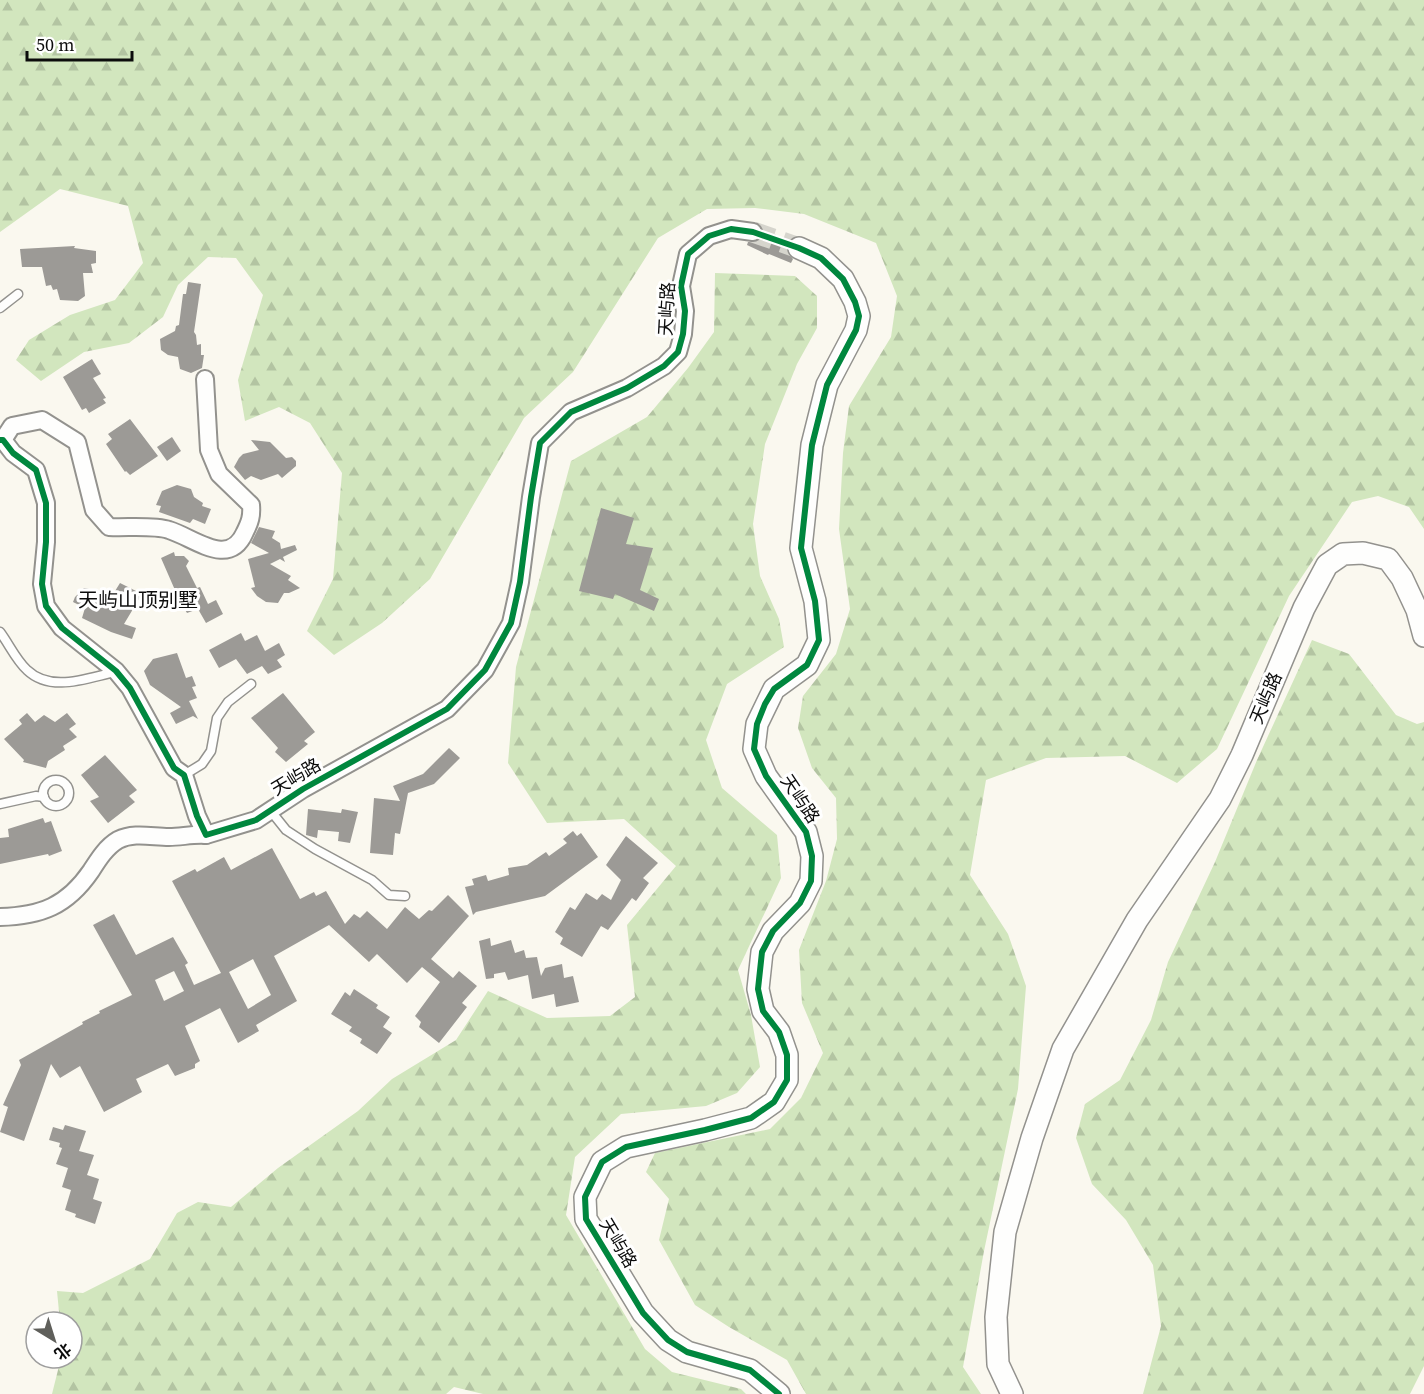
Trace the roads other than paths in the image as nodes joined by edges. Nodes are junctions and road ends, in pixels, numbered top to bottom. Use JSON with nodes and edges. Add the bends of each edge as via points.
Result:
{"nodes":[{"id":1,"x":753,"y":232,"type":"tunnel mouth"},
{"id":2,"x":799,"y":248,"type":"tunnel mouth"},
{"id":3,"x":18,"y":294,"type":"dead end"},
{"id":4,"x":0,"y":308,"type":"edge"},
{"id":5,"x":205,"y":379,"type":"dead end"},
{"id":6,"x":1,"y":440,"type":"edge"},
{"id":7,"x":0,"y":632,"type":"edge"},
{"id":8,"x":1424,"y":636,"type":"edge"},
{"id":9,"x":116,"y":672,"type":"junction"},
{"id":10,"x":251,"y":684,"type":"dead end"},
{"id":11,"x":183,"y":775,"type":"junction"},
{"id":12,"x":44,"y":797,"type":"dead end"},
{"id":13,"x":0,"y":804,"type":"edge"},
{"id":14,"x":270,"y":810,"type":"junction"},
{"id":15,"x":206,"y":835,"type":"junction"},
{"id":16,"x":405,"y":896,"type":"dead end"},
{"id":17,"x":0,"y":917,"type":"edge"},
{"id":18,"x":779,"y":1394,"type":"edge"},
{"id":19,"x":1012,"y":1394,"type":"edge"}],
"edges":[{"from":1,"to":14,"type":"street","name":"天屿路","via":[[731,229],[709,236],[688,254],[681,286],[683,334],[678,352],[664,366],[627,388],[571,412],[540,443],[511,623],[485,670],[447,709]]},
{"from":2,"to":18,"type":"street","name":"天屿路","via":[[821,258],[843,279],[859,316],[856,330],[827,386],[812,446],[801,548],[815,601],[819,640],[807,665],[774,689],[756,724],[754,749],[766,776],[806,832],[812,856],[811,881],[800,903],[772,931],[762,952],[758,989],[763,1011],[779,1032],[787,1055],[787,1080],[774,1102],[751,1118],[626,1147],[602,1161],[585,1197],[586,1219],[643,1312],[668,1340],[687,1352],[750,1370]]},
{"from":3,"to":4,"type":"lane"},
{"from":5,"to":6,"type":"street","via":[[209,450],[219,474],[251,505],[252,517],[242,539],[231,549],[217,550],[168,529],[109,527],[94,510],[76,442],[42,420],[12,426]]},
{"from":6,"to":9,"type":"street","via":[[36,470],[46,503],[42,584],[46,606],[62,628]]},
{"from":7,"to":9,"type":"lane","via":[[26,670],[44,682]]},
{"from":8,"to":19,"type":"street","name":"天屿路","via":[[1417,610],[1388,559],[1363,553],[1343,554],[1327,565],[1304,608],[1220,799],[1137,920],[1064,1049],[1032,1138],[1005,1232],[996,1317],[998,1364]]},
{"from":9,"to":11,"type":"street","via":[[130,688],[174,768]]},
{"from":10,"to":11,"type":"lane","via":[[228,702],[217,718],[211,751],[202,764]]},
{"from":11,"to":15,"type":"street"},
{"from":12,"to":13,"type":"lane"},
{"from":14,"to":15,"type":"street","name":"天屿路","via":[[256,820]]},
{"from":14,"to":16,"type":"lane","via":[[286,830],[315,849],[372,880],[389,895]]},
{"from":15,"to":17,"type":"street","name":"天屿路","via":[[136,835],[118,840],[64,901],[40,913]]}]}
